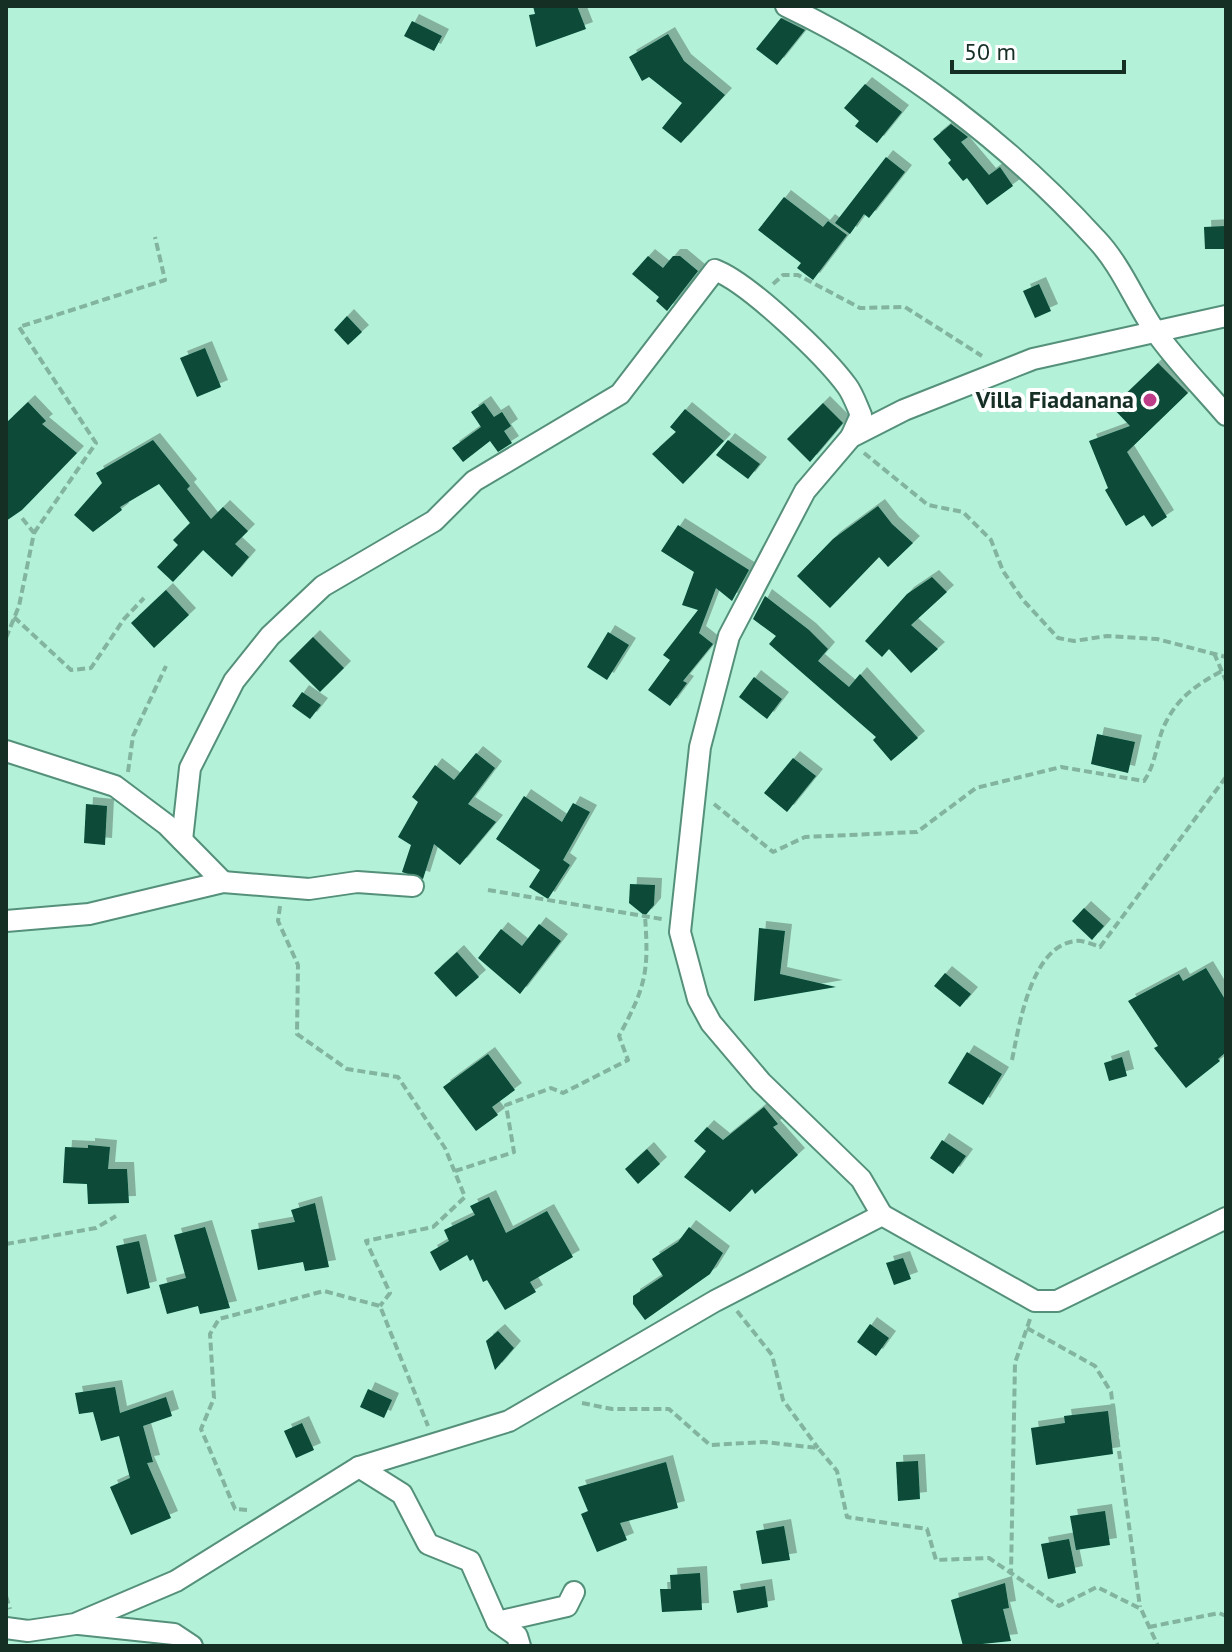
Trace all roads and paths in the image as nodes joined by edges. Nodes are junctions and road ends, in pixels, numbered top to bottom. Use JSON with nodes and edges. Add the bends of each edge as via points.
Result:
{"nodes":[{"id":1,"x":786,"y":6,"type":"edge"},
{"id":2,"x":155,"y":237,"type":"dead end"},
{"id":3,"x":759,"y":297,"type":"junction"},
{"id":4,"x":1226,"y":316,"type":"edge"},
{"id":5,"x":1156,"y":332,"type":"junction"},
{"id":6,"x":1004,"y":370,"type":"junction"},
{"id":7,"x":1226,"y":415,"type":"edge"},
{"id":8,"x":851,"y":437,"type":"junction"},
{"id":9,"x":22,"y":518,"type":"dead end"},
{"id":10,"x":34,"y":533,"type":"junction"},
{"id":11,"x":144,"y":598,"type":"dead end"},
{"id":12,"x":14,"y":617,"type":"junction"},
{"id":13,"x":6,"y":638,"type":"edge"},
{"id":14,"x":1214,"y":653,"type":"junction"},
{"id":15,"x":1226,"y":657,"type":"edge"},
{"id":16,"x":166,"y":666,"type":"dead end"},
{"id":17,"x":1222,"y":671,"type":"junction"},
{"id":18,"x":1226,"y":681,"type":"edge"},
{"id":19,"x":6,"y":751,"type":"edge"},
{"id":20,"x":1226,"y":777,"type":"edge"},
{"id":21,"x":695,"y":789,"type":"junction"},
{"id":22,"x":125,"y":794,"type":"junction"},
{"id":23,"x":182,"y":840,"type":"junction"},
{"id":24,"x":223,"y":882,"type":"junction"},
{"id":25,"x":413,"y":886,"type":"dead end"},
{"id":26,"x":282,"y":887,"type":"junction"},
{"id":27,"x":488,"y":890,"type":"dead end"},
{"id":28,"x":645,"y":916,"type":"junction"},
{"id":29,"x":6,"y":921,"type":"edge"},
{"id":30,"x":681,"y":922,"type":"junction"},
{"id":31,"x":1012,"y":1060,"type":"dead end"},
{"id":32,"x":455,"y":1171,"type":"junction"},
{"id":33,"x":882,"y":1215,"type":"junction"},
{"id":34,"x":116,"y":1216,"type":"dead end"},
{"id":35,"x":1226,"y":1218,"type":"edge"},
{"id":36,"x":6,"y":1244,"type":"edge"},
{"id":37,"x":725,"y":1296,"type":"junction"},
{"id":38,"x":1035,"y":1301,"type":"junction"},
{"id":39,"x":380,"y":1306,"type":"junction"},
{"id":40,"x":1027,"y":1328,"type":"junction"},
{"id":41,"x":552,"y":1396,"type":"junction"},
{"id":42,"x":434,"y":1442,"type":"junction"},
{"id":43,"x":818,"y":1448,"type":"junction"},
{"id":44,"x":359,"y":1467,"type":"junction"},
{"id":45,"x":285,"y":1514,"type":"junction"},
{"id":46,"x":1011,"y":1573,"type":"junction"},
{"id":47,"x":574,"y":1592,"type":"dead end"},
{"id":48,"x":1141,"y":1609,"type":"junction"},
{"id":49,"x":1226,"y":1616,"type":"edge"},
{"id":50,"x":497,"y":1622,"type":"junction"},
{"id":51,"x":75,"y":1624,"type":"junction"},
{"id":52,"x":1149,"y":1627,"type":"junction"},
{"id":53,"x":6,"y":1628,"type":"edge"},
{"id":54,"x":192,"y":1646,"type":"edge"},
{"id":55,"x":520,"y":1646,"type":"edge"},
{"id":56,"x":1158,"y":1646,"type":"edge"}],
"edges":[{"from":1,"to":5,"type":"street","via":[[918,82],[993,139],[1099,241]]},
{"from":2,"to":10,"type":"path","via":[[165,280],[19,327],[96,443]]},
{"from":3,"to":6,"type":"path","via":[[783,275],[798,275],[860,308],[905,307]]},
{"from":3,"to":8,"type":"street","via":[[848,387],[861,415]]},
{"from":3,"to":23,"type":"street","via":[[715,270],[620,394],[474,481],[434,521],[323,586],[270,636],[234,681],[190,768]]},
{"from":4,"to":5,"type":"street"},
{"from":5,"to":6,"type":"street"},
{"from":5,"to":7,"type":"street"},
{"from":6,"to":8,"type":"street"},
{"from":8,"to":14,"type":"path","via":[[872,463],[928,505],[963,512],[991,540],[1003,571],[1058,638],[1157,639]]},
{"from":8,"to":21,"type":"street","via":[[805,491],[729,636],[700,747]]},
{"from":9,"to":10,"type":"path"},
{"from":10,"to":12,"type":"path"},
{"from":11,"to":12,"type":"path","via":[[91,668],[71,670]]},
{"from":12,"to":13,"type":"path"},
{"from":14,"to":15,"type":"path"},
{"from":14,"to":17,"type":"path"},
{"from":16,"to":22,"type":"path","via":[[133,736]]},
{"from":17,"to":18,"type":"path"},
{"from":17,"to":21,"type":"path","via":[[1190,689],[1165,723],[1144,781],[1061,767],[976,788],[917,832],[805,837],[773,852]]},
{"from":19,"to":22,"type":"street","via":[[115,786]]},
{"from":20,"to":31,"type":"path","via":[[1100,947],[1076,941],[1053,952],[1025,995]]},
{"from":21,"to":30,"type":"street"},
{"from":22,"to":23,"type":"street"},
{"from":23,"to":24,"type":"street"},
{"from":24,"to":26,"type":"street"},
{"from":24,"to":29,"type":"street","via":[[89,914]]},
{"from":25,"to":26,"type":"street","via":[[357,882]]},
{"from":26,"to":32,"type":"path","via":[[278,921],[298,965],[297,1034],[347,1069],[398,1077]]},
{"from":27,"to":28,"type":"path"},
{"from":28,"to":30,"type":"path"},
{"from":28,"to":32,"type":"path","via":[[648,966],[619,1036],[628,1060],[563,1093],[551,1088],[506,1105],[514,1152]]},
{"from":30,"to":33,"type":"street","via":[[698,999],[711,1023],[761,1082],[861,1179]]},
{"from":32,"to":39,"type":"path","via":[[465,1197],[433,1227],[366,1241],[390,1293]]},
{"from":33,"to":37,"type":"street"},
{"from":33,"to":38,"type":"street"},
{"from":34,"to":36,"type":"path","via":[[96,1228]]},
{"from":35,"to":38,"type":"street","via":[[1057,1301]]},
{"from":37,"to":41,"type":"street"},
{"from":37,"to":43,"type":"path","via":[[772,1355],[783,1400]]},
{"from":38,"to":40,"type":"path"},
{"from":39,"to":42,"type":"path"},
{"from":39,"to":45,"type":"path","via":[[324,1291],[219,1319],[210,1334],[214,1398],[201,1429],[235,1509]]},
{"from":40,"to":46,"type":"path","via":[[1015,1363]]},
{"from":40,"to":48,"type":"path","via":[[1095,1366],[1111,1392]]},
{"from":41,"to":42,"type":"street","via":[[509,1421]]},
{"from":41,"to":43,"type":"path","via":[[612,1409],[669,1409],[710,1445],[764,1442]]},
{"from":42,"to":44,"type":"street"},
{"from":43,"to":46,"type":"path","via":[[837,1471],[847,1517],[927,1529],[936,1560],[989,1558]]},
{"from":44,"to":45,"type":"street"},
{"from":44,"to":50,"type":"street","via":[[402,1494],[428,1544],[470,1561]]},
{"from":45,"to":51,"type":"street","via":[[176,1581]]},
{"from":46,"to":48,"type":"path","via":[[1059,1606],[1097,1587]]},
{"from":47,"to":50,"type":"street","via":[[567,1606]]},
{"from":48,"to":52,"type":"path"},
{"from":49,"to":52,"type":"path"},
{"from":50,"to":55,"type":"street","via":[[517,1636]]},
{"from":51,"to":53,"type":"street","via":[[28,1631]]},
{"from":51,"to":54,"type":"street","via":[[174,1634]]},
{"from":52,"to":56,"type":"path"}]}
